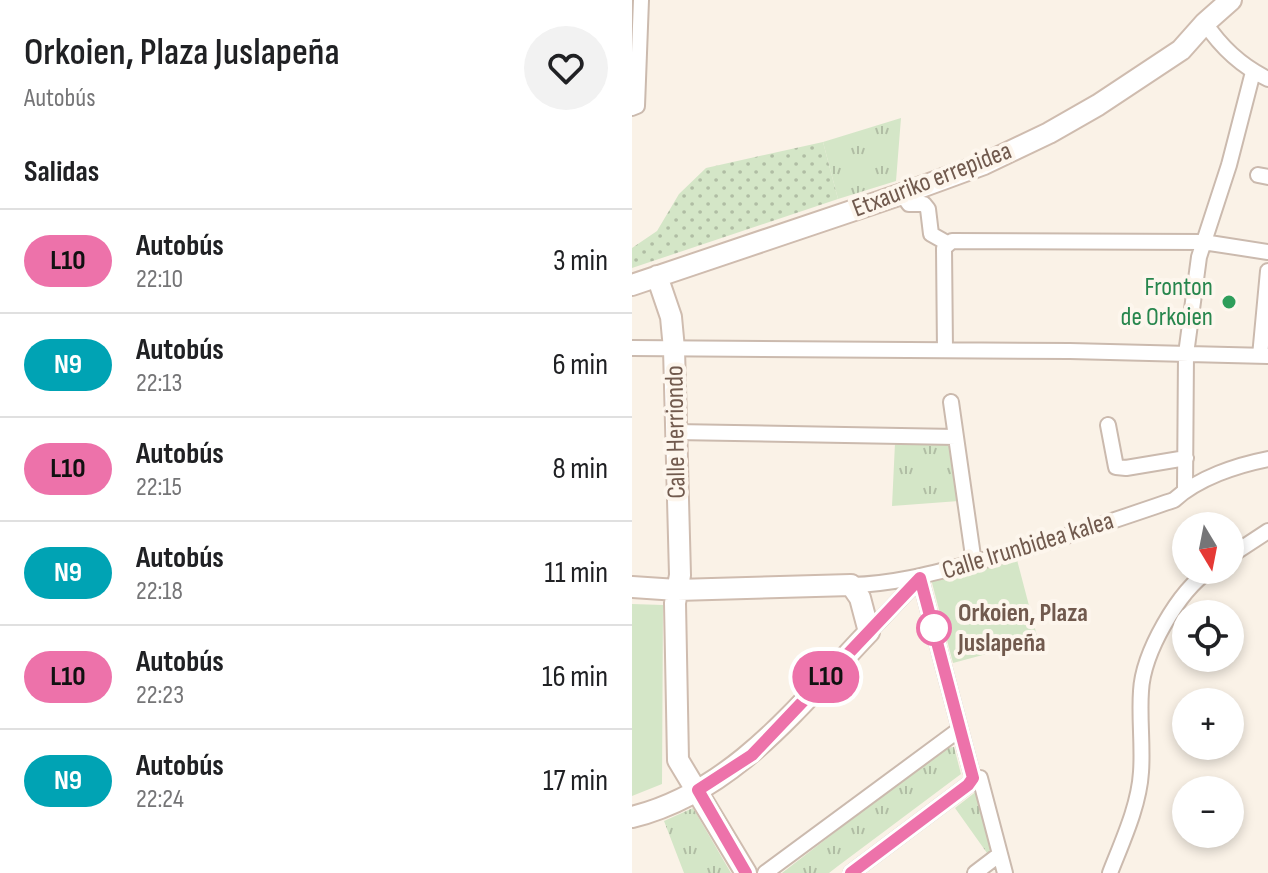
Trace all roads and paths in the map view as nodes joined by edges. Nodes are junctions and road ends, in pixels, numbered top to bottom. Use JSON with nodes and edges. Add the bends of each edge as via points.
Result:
{"nodes":[{"id":1,"x":641,"y":0,"type":"edge"},
{"id":2,"x":1231,"y":0,"type":"edge"},
{"id":3,"x":636,"y":17,"type":"edge"},
{"id":4,"x":1205,"y":23,"type":"junction"},
{"id":5,"x":1253,"y":72,"type":"junction"},
{"id":6,"x":1268,"y":79,"type":"edge"},
{"id":7,"x":632,"y":108,"type":"edge"},
{"id":8,"x":902,"y":194,"type":"junction"},
{"id":9,"x":1203,"y":242,"type":"junction"},
{"id":10,"x":947,"y":243,"type":"junction"},
{"id":11,"x":1268,"y":252,"type":"edge"},
{"id":12,"x":1268,"y":271,"type":"edge"},
{"id":13,"x":632,"y":275,"type":"edge"},
{"id":14,"x":657,"y":276,"type":"junction"},
{"id":15,"x":632,"y":285,"type":"edge"},
{"id":16,"x":632,"y":348,"type":"edge"},
{"id":17,"x":674,"y":349,"type":"junction"},
{"id":18,"x":945,"y":350,"type":"junction"},
{"id":19,"x":1186,"y":354,"type":"junction"},
{"id":20,"x":1264,"y":356,"type":"edge"},
{"id":21,"x":951,"y":402,"type":"dead end"},
{"id":22,"x":1108,"y":425,"type":"dead end"},
{"id":23,"x":675,"y":432,"type":"junction"},
{"id":24,"x":956,"y":437,"type":"junction"},
{"id":25,"x":1186,"y":458,"type":"junction"},
{"id":26,"x":1268,"y":459,"type":"edge"},
{"id":27,"x":1185,"y":489,"type":"junction"},
{"id":28,"x":1268,"y":531,"type":"edge"},
{"id":29,"x":1244,"y":547,"type":"edge"},
{"id":30,"x":974,"y":563,"type":"junction"},
{"id":31,"x":920,"y":578,"type":"junction"},
{"id":32,"x":1194,"y":584,"type":"edge"},
{"id":33,"x":851,"y":585,"type":"junction"},
{"id":34,"x":632,"y":587,"type":"edge"},
{"id":35,"x":677,"y":590,"type":"junction"},
{"id":36,"x":869,"y":632,"type":"junction"},
{"id":37,"x":960,"y":729,"type":"junction"},
{"id":38,"x":973,"y":778,"type":"junction"},
{"id":39,"x":698,"y":790,"type":"junction"},
{"id":40,"x":632,"y":817,"type":"edge"},
{"id":41,"x":1000,"y":854,"type":"junction"},
{"id":42,"x":746,"y":873,"type":"edge"},
{"id":43,"x":765,"y":873,"type":"edge"},
{"id":44,"x":851,"y":873,"type":"edge"},
{"id":45,"x":975,"y":873,"type":"edge"},
{"id":46,"x":1005,"y":873,"type":"edge"},
{"id":47,"x":1110,"y":873,"type":"edge"}],
"edges":[{"from":1,"to":3,"type":"street"},
{"from":2,"to":4,"type":"street","name":"Etxauriko errepidea"},
{"from":3,"to":7,"type":"street","via":[[637,106]]},
{"from":4,"to":5,"type":"street"},
{"from":4,"to":8,"type":"street","name":"Etxauriko errepidea","via":[[1181,50],[1086,112],[984,164]]},
{"from":4,"to":13,"type":"street","name":"Etxauriko errepidea","via":[[1074,108],[978,157]]},
{"from":5,"to":6,"type":"street"},
{"from":5,"to":9,"type":"street"},
{"from":8,"to":10,"type":"street","via":[[909,204],[924,204],[931,234]]},
{"from":8,"to":14,"type":"street","name":"Etxauriko errepidea"},
{"from":9,"to":10,"type":"street"},
{"from":9,"to":11,"type":"street"},
{"from":9,"to":19,"type":"street"},
{"from":10,"to":18,"type":"street"},
{"from":12,"to":20,"type":"street"},
{"from":14,"to":15,"type":"street","name":"Etxauriko errepidea"},
{"from":14,"to":17,"type":"street","name":"Calle Herriondo","via":[[671,317]]},
{"from":16,"to":17,"type":"street"},
{"from":17,"to":18,"type":"street"},
{"from":17,"to":23,"type":"street","name":"Calle Herriondo"},
{"from":18,"to":19,"type":"street"},
{"from":19,"to":20,"type":"street"},
{"from":19,"to":25,"type":"street"},
{"from":21,"to":24,"type":"street"},
{"from":22,"to":25,"type":"street","via":[[1116,467]]},
{"from":23,"to":24,"type":"street"},
{"from":23,"to":35,"type":"street","name":"Calle Herriondo"},
{"from":24,"to":30,"type":"street"},
{"from":25,"to":27,"type":"street"},
{"from":26,"to":27,"type":"street","name":"Calle Irunbidea kalea"},
{"from":27,"to":30,"type":"street","name":"Calle Irunbidea kalea","via":[[1174,500]]},
{"from":28,"to":29,"type":"street"},
{"from":30,"to":31,"type":"street","name":"Calle Irunbidea kalea"},
{"from":31,"to":33,"type":"street","name":"Calle Irunbidea kalea"},
{"from":31,"to":36,"type":"street"},
{"from":31,"to":37,"type":"street"},
{"from":32,"to":47,"type":"street","via":[[1155,642],[1141,687],[1141,775]]},
{"from":33,"to":35,"type":"street","name":"Calle Irunbidea kalea"},
{"from":33,"to":36,"type":"street"},
{"from":34,"to":35,"type":"street","name":"Calle Irunbidea kalea"},
{"from":35,"to":39,"type":"street","name":"Calle Herriondo","via":[[678,760]]},
{"from":36,"to":39,"type":"street","via":[[752,755]]},
{"from":37,"to":38,"type":"street"},
{"from":37,"to":43,"type":"street"},
{"from":38,"to":41,"type":"street","via":[[980,778]]},
{"from":38,"to":44,"type":"street"},
{"from":39,"to":40,"type":"street"},
{"from":39,"to":42,"type":"street","name":"Calle Herriondo"},
{"from":41,"to":45,"type":"street"},
{"from":41,"to":46,"type":"street"}]}
